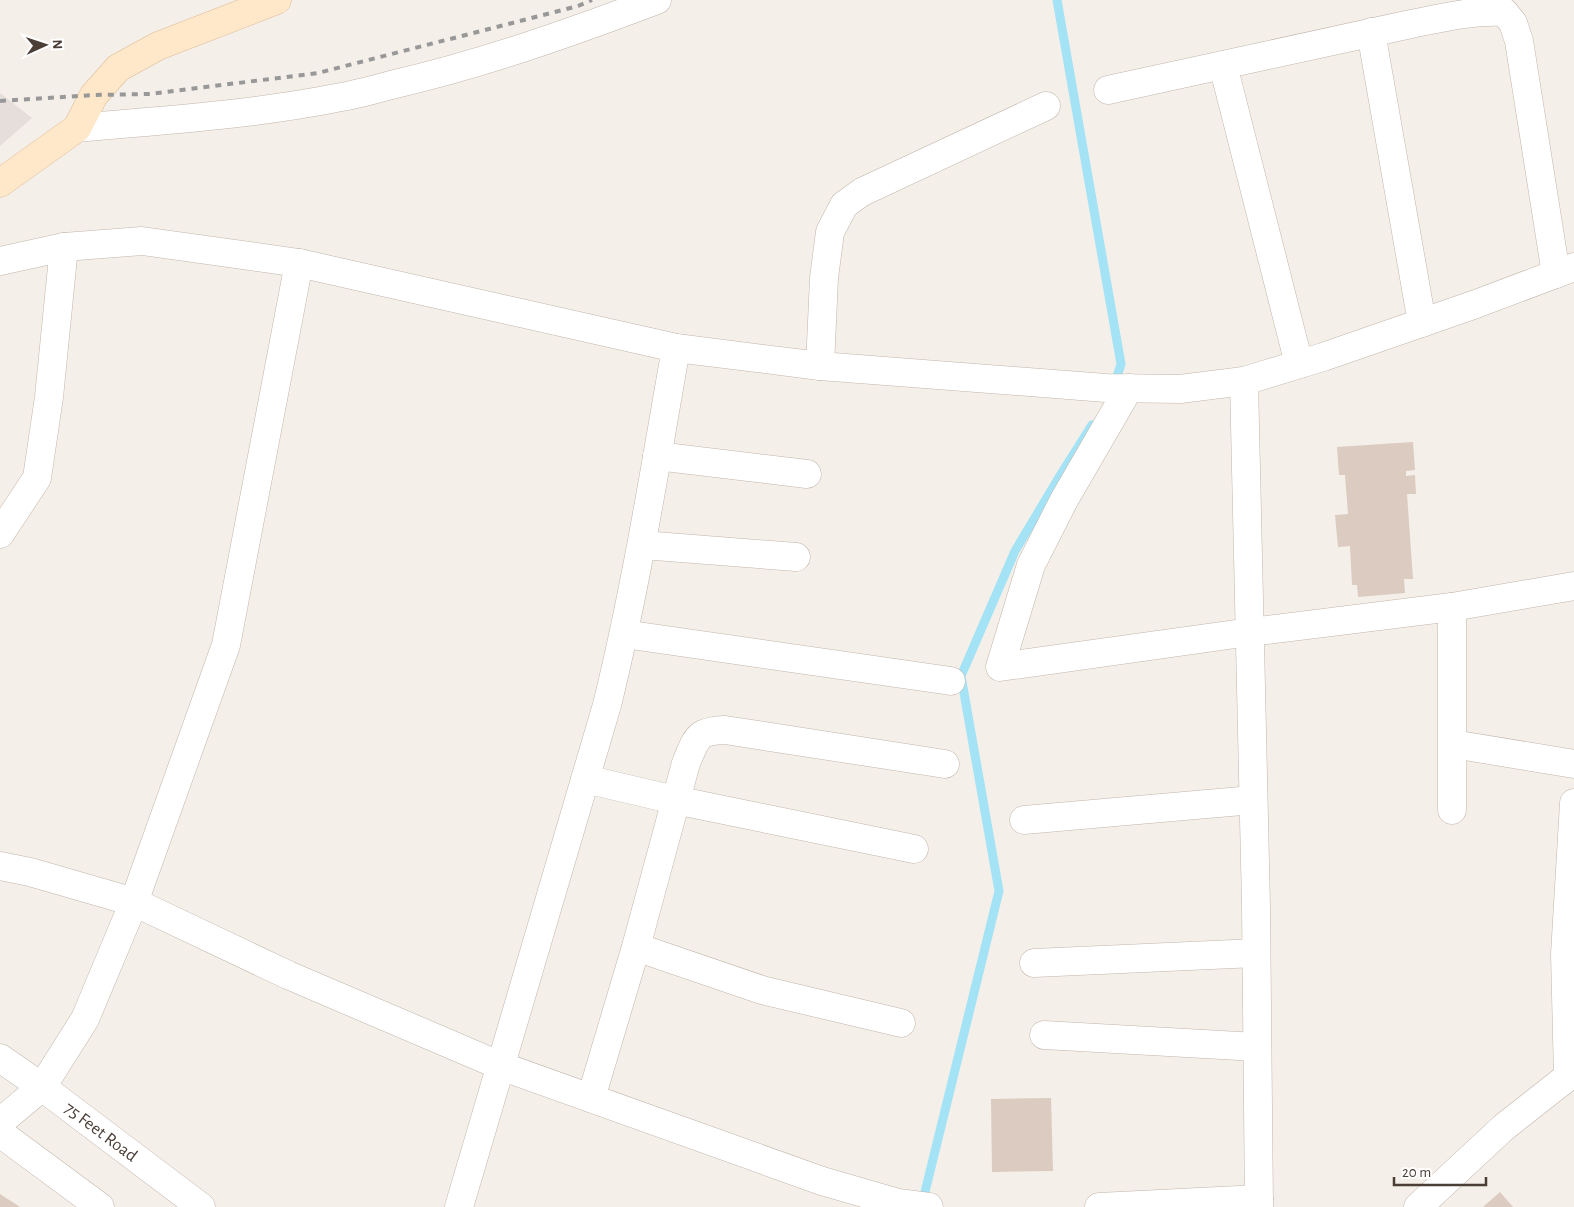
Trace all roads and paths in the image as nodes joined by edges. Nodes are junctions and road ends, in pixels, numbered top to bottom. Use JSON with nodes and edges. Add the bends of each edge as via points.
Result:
{"nodes":[{"id":1,"x":277,"y":0,"type":"edge"},
{"id":2,"x":657,"y":0,"type":"edge"},
{"id":3,"x":1459,"y":7,"type":"edge"},
{"id":4,"x":1371,"y":32,"type":"junction"},
{"id":5,"x":1224,"y":65,"type":"junction"},
{"id":6,"x":1108,"y":90,"type":"dead end"},
{"id":7,"x":1046,"y":106,"type":"dead end"},
{"id":8,"x":76,"y":128,"type":"junction"},
{"id":9,"x":0,"y":183,"type":"edge"},
{"id":10,"x":64,"y":247,"type":"junction"},
{"id":11,"x":0,"y":261,"type":"edge"},
{"id":12,"x":299,"y":263,"type":"junction"},
{"id":13,"x":1565,"y":270,"type":"edge"},
{"id":14,"x":1422,"y":323,"type":"junction"},
{"id":15,"x":676,"y":348,"type":"junction"},
{"id":16,"x":1299,"y":364,"type":"junction"},
{"id":17,"x":820,"y":366,"type":"junction"},
{"id":18,"x":1244,"y":381,"type":"junction"},
{"id":19,"x":1120,"y":388,"type":"junction"},
{"id":20,"x":657,"y":456,"type":"junction"},
{"id":21,"x":807,"y":474,"type":"dead end"},
{"id":22,"x":0,"y":534,"type":"edge"},
{"id":23,"x":642,"y":545,"type":"junction"},
{"id":24,"x":796,"y":557,"type":"dead end"},
{"id":25,"x":1574,"y":586,"type":"edge"},
{"id":26,"x":1452,"y":608,"type":"junction"},
{"id":27,"x":1250,"y":632,"type":"junction"},
{"id":28,"x":624,"y":634,"type":"junction"},
{"id":29,"x":951,"y":681,"type":"dead end"},
{"id":30,"x":1452,"y":744,"type":"junction"},
{"id":31,"x":945,"y":764,"type":"dead end"},
{"id":32,"x":1574,"y":764,"type":"edge"},
{"id":33,"x":585,"y":779,"type":"junction"},
{"id":34,"x":675,"y":800,"type":"junction"},
{"id":35,"x":1253,"y":800,"type":"junction"},
{"id":36,"x":1574,"y":803,"type":"edge"},
{"id":37,"x":1452,"y":810,"type":"dead end"},
{"id":38,"x":1024,"y":820,"type":"dead end"},
{"id":39,"x":914,"y":849,"type":"dead end"},
{"id":40,"x":0,"y":866,"type":"edge"},
{"id":41,"x":134,"y":902,"type":"junction"},
{"id":42,"x":636,"y":947,"type":"junction"},
{"id":43,"x":1256,"y":953,"type":"junction"},
{"id":44,"x":1034,"y":963,"type":"dead end"},
{"id":45,"x":901,"y":1023,"type":"dead end"},
{"id":46,"x":1044,"y":1035,"type":"dead end"},
{"id":47,"x":1257,"y":1047,"type":"junction"},
{"id":48,"x":0,"y":1058,"type":"edge"},
{"id":49,"x":501,"y":1066,"type":"junction"},
{"id":50,"x":1571,"y":1074,"type":"edge"},
{"id":51,"x":42,"y":1087,"type":"junction"},
{"id":52,"x":591,"y":1098,"type":"junction"},
{"id":53,"x":0,"y":1122,"type":"edge"},
{"id":54,"x":0,"y":1133,"type":"edge"},
{"id":55,"x":1259,"y":1203,"type":"edge"},
{"id":56,"x":918,"y":1205,"type":"edge"},
{"id":57,"x":100,"y":1207,"type":"edge"},
{"id":58,"x":201,"y":1207,"type":"edge"},
{"id":59,"x":459,"y":1207,"type":"edge"},
{"id":60,"x":1099,"y":1207,"type":"edge"},
{"id":61,"x":1418,"y":1207,"type":"edge"}],
"edges":[{"from":1,"to":8,"type":"main road","via":[[158,46],[118,68],[94,95]]},
{"from":2,"to":8,"type":"street","via":[[514,52],[338,98],[174,120]]},
{"from":3,"to":4,"type":"street"},
{"from":3,"to":13,"type":"street","via":[[1504,12],[1513,23]]},
{"from":4,"to":5,"type":"street"},
{"from":4,"to":14,"type":"street"},
{"from":5,"to":6,"type":"street"},
{"from":5,"to":16,"type":"street"},
{"from":7,"to":17,"type":"street","via":[[862,192],[844,205],[830,232],[824,278]]},
{"from":8,"to":9,"type":"main road"},
{"from":10,"to":11,"type":"street"},
{"from":10,"to":12,"type":"street","via":[[142,241]]},
{"from":10,"to":22,"type":"street","via":[[49,397],[37,478]]},
{"from":12,"to":15,"type":"street"},
{"from":12,"to":41,"type":"street","via":[[226,645]]},
{"from":13,"to":14,"type":"street"},
{"from":14,"to":16,"type":"street"},
{"from":15,"to":17,"type":"street"},
{"from":15,"to":20,"type":"street"},
{"from":16,"to":18,"type":"street"},
{"from":17,"to":19,"type":"street"},
{"from":18,"to":19,"type":"street","via":[[1180,389]]},
{"from":18,"to":27,"type":"street"},
{"from":19,"to":27,"type":"street","via":[[1032,565],[1000,667]]},
{"from":20,"to":21,"type":"street"},
{"from":20,"to":23,"type":"street"},
{"from":23,"to":24,"type":"street"},
{"from":23,"to":28,"type":"street"},
{"from":25,"to":26,"type":"street"},
{"from":26,"to":27,"type":"street"},
{"from":26,"to":30,"type":"street"},
{"from":27,"to":35,"type":"street"},
{"from":28,"to":29,"type":"street"},
{"from":28,"to":33,"type":"street"},
{"from":30,"to":32,"type":"street"},
{"from":30,"to":37,"type":"street"},
{"from":31,"to":34,"type":"street","via":[[714,730],[703,732],[696,740]]},
{"from":33,"to":34,"type":"street"},
{"from":33,"to":49,"type":"street"},
{"from":34,"to":39,"type":"street"},
{"from":34,"to":42,"type":"street"},
{"from":35,"to":38,"type":"street"},
{"from":35,"to":43,"type":"street"},
{"from":36,"to":50,"type":"street","via":[[1565,954]]},
{"from":40,"to":41,"type":"street"},
{"from":41,"to":49,"type":"street","via":[[288,975]]},
{"from":41,"to":51,"type":"street","via":[[85,1019]]},
{"from":42,"to":45,"type":"street","via":[[762,990]]},
{"from":42,"to":52,"type":"street"},
{"from":43,"to":44,"type":"street"},
{"from":43,"to":47,"type":"street"},
{"from":46,"to":47,"type":"street"},
{"from":47,"to":55,"type":"street"},
{"from":48,"to":51,"type":"street","name":"75 Feet Road"},
{"from":49,"to":52,"type":"street"},
{"from":49,"to":59,"type":"street"},
{"from":50,"to":61,"type":"street","via":[[1504,1127]]},
{"from":51,"to":53,"type":"street"},
{"from":51,"to":58,"type":"street","name":"75 Feet Road"},
{"from":52,"to":56,"type":"street","via":[[822,1180],[881,1198]]},
{"from":54,"to":57,"type":"street"},
{"from":55,"to":60,"type":"street"}]}
